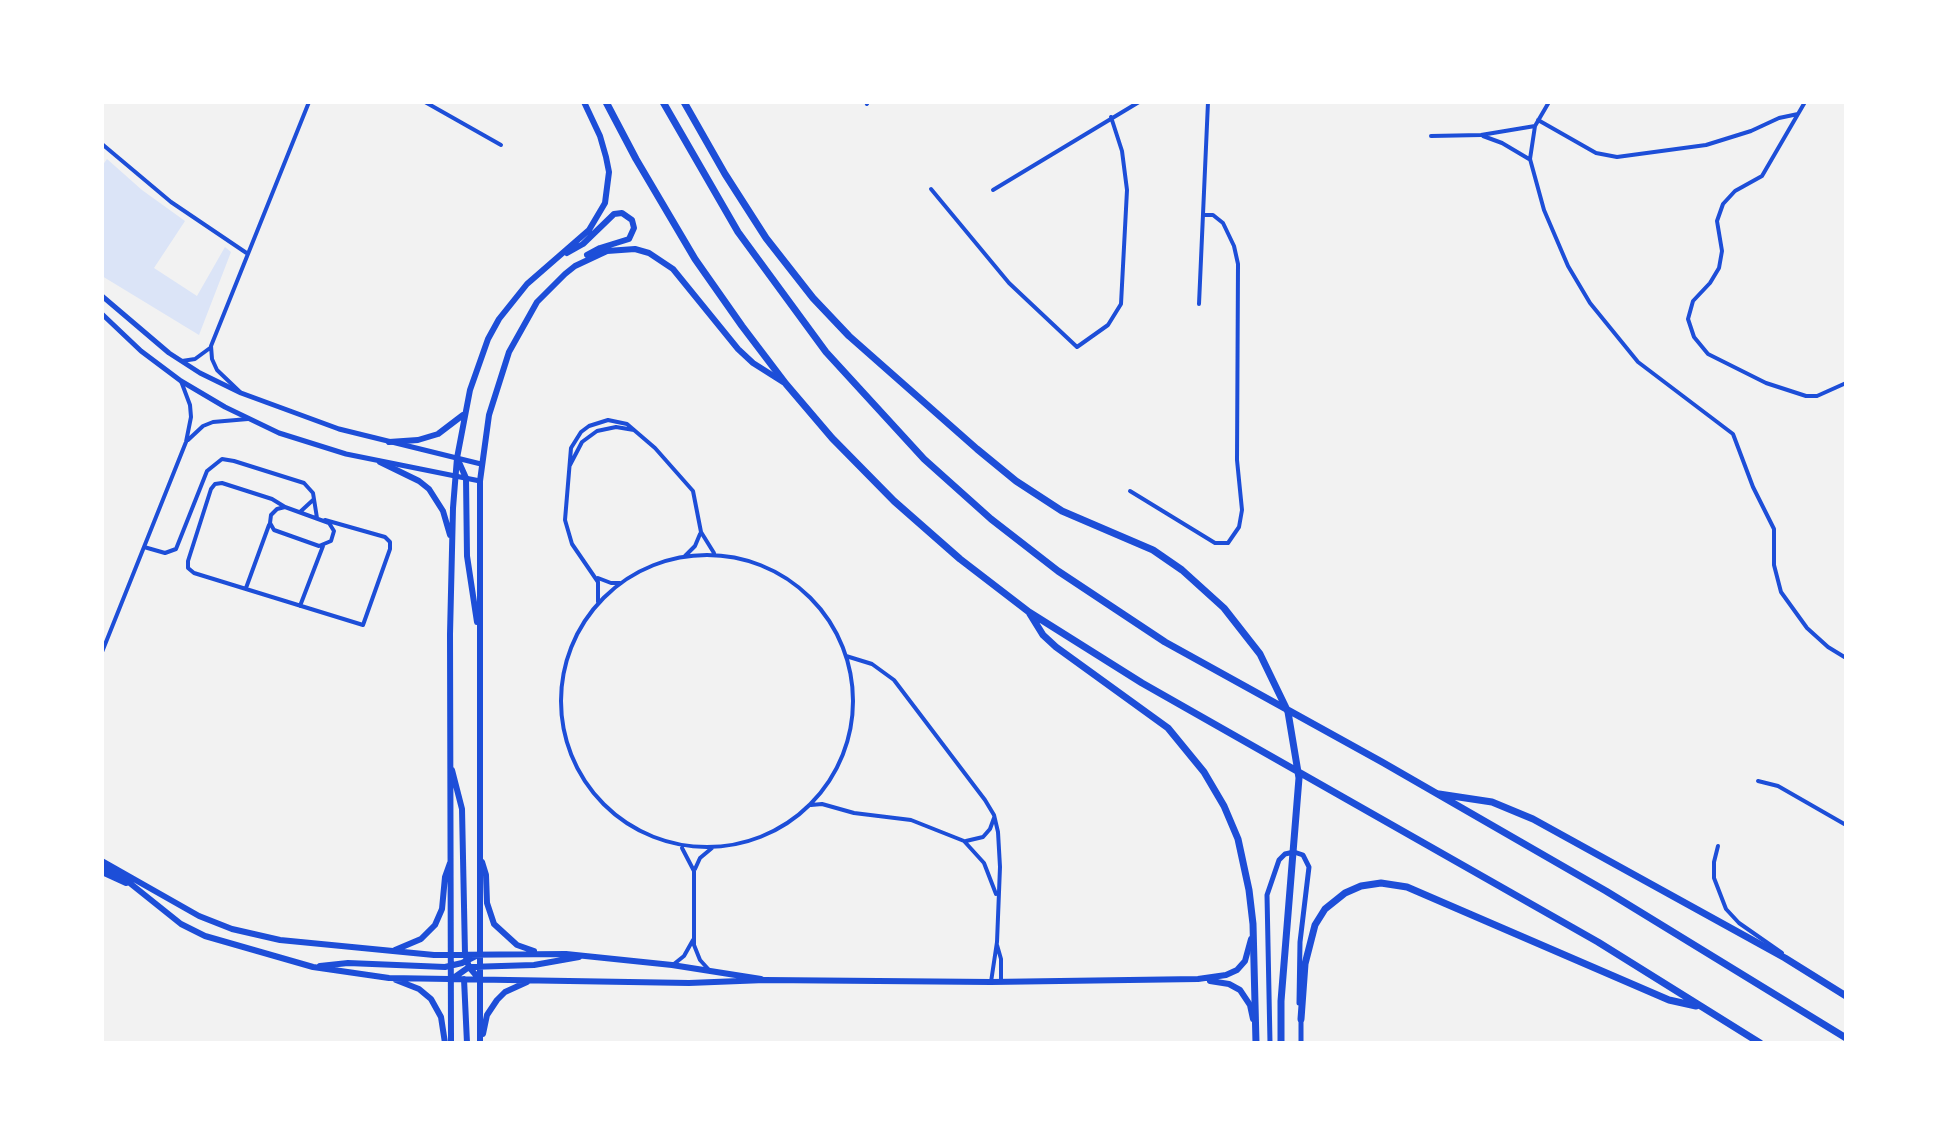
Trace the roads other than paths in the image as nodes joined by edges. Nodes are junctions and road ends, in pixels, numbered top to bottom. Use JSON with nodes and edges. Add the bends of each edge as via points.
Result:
{"nodes":[{"id":1,"x":309,"y":102,"type":"edge"},
{"id":2,"x":425,"y":102,"type":"edge"},
{"id":3,"x":584,"y":102,"type":"edge"},
{"id":4,"x":606,"y":102,"type":"edge"},
{"id":5,"x":663,"y":102,"type":"edge"},
{"id":6,"x":684,"y":102,"type":"edge"},
{"id":7,"x":1139,"y":102,"type":"edge"},
{"id":8,"x":1208,"y":102,"type":"edge"},
{"id":9,"x":1549,"y":102,"type":"edge"},
{"id":10,"x":1805,"y":102,"type":"edge"},
{"id":11,"x":1798,"y":114,"type":"junction"},
{"id":12,"x":1111,"y":117,"type":"junction"},
{"id":13,"x":1538,"y":120,"type":"junction"},
{"id":14,"x":1535,"y":126,"type":"junction"},
{"id":15,"x":1481,"y":135,"type":"junction"},
{"id":16,"x":1431,"y":136,"type":"dead end"},
{"id":17,"x":102,"y":144,"type":"edge"},
{"id":18,"x":501,"y":145,"type":"dead end"},
{"id":19,"x":1530,"y":159,"type":"junction"},
{"id":20,"x":931,"y":189,"type":"dead end"},
{"id":21,"x":993,"y":190,"type":"dead end"},
{"id":22,"x":1203,"y":215,"type":"junction"},
{"id":23,"x":248,"y":254,"type":"junction"},
{"id":24,"x":562,"y":254,"type":"junction"},
{"id":25,"x":575,"y":266,"type":"junction"},
{"id":26,"x":102,"y":296,"type":"edge"},
{"id":27,"x":1199,"y":304,"type":"dead end"},
{"id":28,"x":102,"y":314,"type":"edge"},
{"id":29,"x":211,"y":346,"type":"junction"},
{"id":30,"x":181,"y":361,"type":"junction"},
{"id":31,"x":181,"y":381,"type":"junction"},
{"id":32,"x":1846,"y":383,"type":"edge"},
{"id":33,"x":786,"y":384,"type":"junction"},
{"id":34,"x":241,"y":393,"type":"junction"},
{"id":35,"x":463,"y":415,"type":"junction"},
{"id":36,"x":251,"y":419,"type":"junction"},
{"id":37,"x":186,"y":442,"type":"junction"},
{"id":38,"x":389,"y":442,"type":"junction"},
{"id":39,"x":457,"y":458,"type":"junction"},
{"id":40,"x":380,"y":462,"type":"junction"},
{"id":41,"x":481,"y":464,"type":"junction"},
{"id":42,"x":455,"y":477,"type":"junction"},
{"id":43,"x":466,"y":478,"type":"junction"},
{"id":44,"x":480,"y":481,"type":"junction"},
{"id":45,"x":1130,"y":491,"type":"dead end"},
{"id":46,"x":314,"y":497,"type":"junction"},
{"id":47,"x":285,"y":507,"type":"junction"},
{"id":48,"x":300,"y":512,"type":"junction"},
{"id":49,"x":317,"y":518,"type":"junction"},
{"id":50,"x":325,"y":520,"type":"junction"},
{"id":51,"x":270,"y":523,"type":"junction"},
{"id":52,"x":701,"y":532,"type":"junction"},
{"id":53,"x":452,"y":541,"type":"junction"},
{"id":54,"x":323,"y":546,"type":"junction"},
{"id":55,"x":144,"y":547,"type":"junction"},
{"id":56,"x":716,"y":555,"type":"junction"},
{"id":57,"x":685,"y":556,"type":"junction"},
{"id":58,"x":596,"y":576,"type":"junction"},
{"id":59,"x":621,"y":582,"type":"junction"},
{"id":60,"x":246,"y":589,"type":"junction"},
{"id":61,"x":597,"y":604,"type":"junction"},
{"id":62,"x":300,"y":606,"type":"junction"},
{"id":63,"x":1029,"y":612,"type":"junction"},
{"id":64,"x":480,"y":637,"type":"junction"},
{"id":65,"x":102,"y":652,"type":"edge"},
{"id":66,"x":846,"y":656,"type":"junction"},
{"id":67,"x":1846,"y":658,"type":"edge"},
{"id":68,"x":451,"y":767,"type":"junction"},
{"id":69,"x":1758,"y":781,"type":"dead end"},
{"id":70,"x":1435,"y":793,"type":"junction"},
{"id":71,"x":811,"y":805,"type":"junction"},
{"id":72,"x":994,"y":815,"type":"junction"},
{"id":73,"x":1846,"y":825,"type":"edge"},
{"id":74,"x":964,"y":841,"type":"junction"},
{"id":75,"x":681,"y":846,"type":"junction"},
{"id":76,"x":1718,"y":846,"type":"dead end"},
{"id":77,"x":712,"y":848,"type":"junction"},
{"id":78,"x":481,"y":859,"type":"junction"},
{"id":79,"x":452,"y":860,"type":"junction"},
{"id":80,"x":102,"y":866,"type":"edge"},
{"id":81,"x":694,"y":871,"type":"junction"},
{"id":82,"x":997,"y":900,"type":"junction"},
{"id":83,"x":1253,"y":924,"type":"junction"},
{"id":84,"x":693,"y":937,"type":"junction"},
{"id":85,"x":997,"y":942,"type":"junction"},
{"id":86,"x":386,"y":951,"type":"junction"},
{"id":87,"x":540,"y":953,"type":"junction"},
{"id":88,"x":480,"y":954,"type":"junction"},
{"id":89,"x":451,"y":955,"type":"junction"},
{"id":90,"x":583,"y":956,"type":"junction"},
{"id":91,"x":1785,"y":958,"type":"junction"},
{"id":92,"x":462,"y":964,"type":"junction"},
{"id":93,"x":672,"y":965,"type":"junction"},
{"id":94,"x":479,"y":966,"type":"junction"},
{"id":95,"x":313,"y":967,"type":"junction"},
{"id":96,"x":710,"y":971,"type":"junction"},
{"id":97,"x":389,"y":978,"type":"junction"},
{"id":98,"x":452,"y":979,"type":"junction"},
{"id":99,"x":1198,"y":979,"type":"junction"},
{"id":100,"x":465,"y":980,"type":"junction"},
{"id":101,"x":480,"y":980,"type":"junction"},
{"id":102,"x":538,"y":980,"type":"junction"},
{"id":103,"x":765,"y":980,"type":"junction"},
{"id":104,"x":991,"y":982,"type":"junction"},
{"id":105,"x":1001,"y":982,"type":"junction"},
{"id":106,"x":1846,"y":996,"type":"edge"},
{"id":107,"x":1700,"y":1006,"type":"junction"},
{"id":108,"x":1301,"y":1019,"type":"junction"},
{"id":109,"x":1846,"y":1038,"type":"edge"},
{"id":110,"x":448,"y":1043,"type":"edge"},
{"id":111,"x":467,"y":1043,"type":"edge"},
{"id":112,"x":480,"y":1043,"type":"edge"},
{"id":113,"x":1256,"y":1043,"type":"edge"},
{"id":114,"x":1270,"y":1043,"type":"edge"},
{"id":115,"x":1281,"y":1043,"type":"edge"},
{"id":116,"x":1301,"y":1043,"type":"edge"},
{"id":117,"x":1760,"y":1043,"type":"edge"}],
"edges":[{"from":1,"to":23,"type":"street"},
{"from":2,"to":18,"type":"street"},
{"from":3,"to":24,"type":"main road","via":[[604,146],[608,188],[599,216]]},
{"from":4,"to":33,"type":"highway","via":[[695,259]]},
{"from":5,"to":70,"type":"highway","via":[[738,232],[826,352],[927,462],[1058,571],[1165,642]]},
{"from":6,"to":115,"type":"highway","via":[[766,238],[849,336],[1005,473],[1062,511],[1166,559],[1210,594],[1248,636],[1280,692],[1297,757],[1299,805]]},
{"from":7,"to":12,"type":"street"},
{"from":8,"to":22,"type":"street"},
{"from":9,"to":13,"type":"street"},
{"from":10,"to":11,"type":"street"},
{"from":11,"to":13,"type":"street","via":[[1706,145],[1617,157],[1596,153]]},
{"from":11,"to":32,"type":"street","via":[[1762,176],[1723,204],[1717,221],[1721,262],[1690,305],[1688,319],[1708,354],[1766,383],[1817,396]]},
{"from":12,"to":20,"type":"street","via":[[1127,190],[1121,304],[1108,325],[1077,347],[1009,283]]},
{"from":12,"to":21,"type":"street"},
{"from":13,"to":14,"type":"street"},
{"from":14,"to":15,"type":"street"},
{"from":14,"to":19,"type":"street"},
{"from":15,"to":16,"type":"street"},
{"from":15,"to":19,"type":"street"},
{"from":17,"to":23,"type":"street","via":[[171,202]]},
{"from":19,"to":67,"type":"street","via":[[1550,224],[1590,303],[1651,374],[1733,434],[1774,529],[1781,592],[1807,628]]},
{"from":22,"to":27,"type":"street"},
{"from":22,"to":45,"type":"street","via":[[1223,223],[1238,264],[1239,527],[1228,543],[1215,543]]},
{"from":23,"to":29,"type":"street"},
{"from":24,"to":25,"type":"main road","via":[[578,248],[614,214],[632,220],[629,239],[600,248]]},
{"from":24,"to":35,"type":"main road","via":[[527,284],[499,319]]},
{"from":25,"to":33,"type":"main road","via":[[621,248],[662,260],[738,349]]},
{"from":25,"to":41,"type":"main road","via":[[537,302],[509,352],[494,393]]},
{"from":26,"to":30,"type":"street"},
{"from":28,"to":31,"type":"street"},
{"from":29,"to":30,"type":"street","via":[[195,359]]},
{"from":29,"to":34,"type":"street","via":[[217,370]]},
{"from":30,"to":34,"type":"street"},
{"from":31,"to":36,"type":"street"},
{"from":31,"to":37,"type":"street","via":[[191,417]]},
{"from":33,"to":63,"type":"highway","via":[[894,501]]},
{"from":34,"to":38,"type":"street"},
{"from":35,"to":38,"type":"main road","via":[[438,434]]},
{"from":35,"to":39,"type":"main road"},
{"from":36,"to":37,"type":"street","via":[[213,422]]},
{"from":36,"to":40,"type":"street","via":[[312,445]]},
{"from":37,"to":55,"type":"street"},
{"from":38,"to":39,"type":"street"},
{"from":39,"to":41,"type":"street"},
{"from":39,"to":42,"type":"main road"},
{"from":39,"to":43,"type":"main road"},
{"from":40,"to":42,"type":"street"},
{"from":40,"to":53,"type":"main road","via":[[429,489]]},
{"from":41,"to":44,"type":"main road"},
{"from":42,"to":43,"type":"street"},
{"from":42,"to":53,"type":"main road"},
{"from":43,"to":44,"type":"street"},
{"from":43,"to":64,"type":"main road","via":[[467,556]]},
{"from":44,"to":64,"type":"main road"},
{"from":46,"to":48,"type":"street"},
{"from":46,"to":49,"type":"street"},
{"from":46,"to":55,"type":"street","via":[[299,481],[222,459],[207,471],[176,549],[165,553]]},
{"from":47,"to":48,"type":"street"},
{"from":47,"to":51,"type":"street","via":[[274,511]]},
{"from":47,"to":60,"type":"street","via":[[222,483],[212,486],[188,568]]},
{"from":48,"to":49,"type":"street"},
{"from":49,"to":50,"type":"street"},
{"from":50,"to":54,"type":"street","via":[[334,531]]},
{"from":50,"to":62,"type":"street","via":[[385,537],[390,549],[363,625]]},
{"from":51,"to":54,"type":"street","via":[[277,533]]},
{"from":51,"to":60,"type":"street"},
{"from":52,"to":56,"type":"street"},
{"from":52,"to":57,"type":"street"},
{"from":52,"to":58,"type":"street","via":[[697,501],[687,482],[635,430],[618,421],[598,422],[581,432],[571,448],[567,475],[567,532]]},
{"from":53,"to":68,"type":"main road"},
{"from":54,"to":62,"type":"street"},
{"from":55,"to":65,"type":"street"},
{"from":56,"to":57,"type":"street"},
{"from":56,"to":66,"type":"street","via":[[753,562],[795,585],[829,621]]},
{"from":57,"to":59,"type":"street","via":[[656,563]]},
{"from":58,"to":59,"type":"street"},
{"from":58,"to":61,"type":"street"},
{"from":59,"to":61,"type":"street"},
{"from":60,"to":62,"type":"street"},
{"from":61,"to":75,"type":"street","via":[[565,666],[561,709],[569,750],[588,787],[607,808],[641,832]]},
{"from":63,"to":83,"type":"highway","via":[[1049,641],[1161,721],[1199,764],[1238,839]]},
{"from":63,"to":107,"type":"highway","via":[[1142,683],[1585,934]]},
{"from":64,"to":78,"type":"main road"},
{"from":66,"to":71,"type":"street","via":[[852,697],[848,738],[832,776]]},
{"from":66,"to":72,"type":"street","via":[[872,664],[894,680]]},
{"from":68,"to":79,"type":"main road"},
{"from":68,"to":92,"type":"main road","via":[[462,809]]},
{"from":69,"to":73,"type":"street","via":[[1778,786]]},
{"from":70,"to":91,"type":"highway","via":[[1492,802],[1533,819]]},
{"from":70,"to":109,"type":"highway"},
{"from":71,"to":74,"type":"street","via":[[911,820]]},
{"from":71,"to":77,"type":"street","via":[[768,835]]},
{"from":72,"to":74,"type":"street","via":[[983,837]]},
{"from":72,"to":82,"type":"street","via":[[1000,854]]},
{"from":74,"to":82,"type":"street","via":[[984,863]]},
{"from":75,"to":77,"type":"street"},
{"from":75,"to":81,"type":"street"},
{"from":76,"to":91,"type":"street","via":[[1714,878],[1726,909]]},
{"from":77,"to":81,"type":"street"},
{"from":78,"to":87,"type":"main road","via":[[494,924],[517,945]]},
{"from":78,"to":88,"type":"main road"},
{"from":79,"to":86,"type":"main road","via":[[435,925],[410,945]]},
{"from":79,"to":89,"type":"main road"},
{"from":80,"to":86,"type":"main road","via":[[232,929],[280,940]]},
{"from":80,"to":95,"type":"main road","via":[[190,930]]},
{"from":81,"to":84,"type":"street"},
{"from":82,"to":85,"type":"street"},
{"from":83,"to":99,"type":"main road","via":[[1242,966],[1226,975]]},
{"from":83,"to":113,"type":"highway"},
{"from":84,"to":93,"type":"street","via":[[684,956]]},
{"from":84,"to":96,"type":"street","via":[[700,960]]},
{"from":85,"to":104,"type":"street"},
{"from":85,"to":105,"type":"street"},
{"from":86,"to":89,"type":"main road"},
{"from":87,"to":88,"type":"main road"},
{"from":87,"to":90,"type":"main road"},
{"from":88,"to":92,"type":"main road"},
{"from":88,"to":94,"type":"main road"},
{"from":89,"to":92,"type":"main road"},
{"from":89,"to":92,"type":"main road"},
{"from":90,"to":93,"type":"main road"},
{"from":90,"to":94,"type":"main road","via":[[550,964]]},
{"from":91,"to":106,"type":"highway"},
{"from":92,"to":94,"type":"main road"},
{"from":92,"to":95,"type":"main road"},
{"from":92,"to":98,"type":"main road"},
{"from":92,"to":100,"type":"main road"},
{"from":92,"to":101,"type":"main road"},
{"from":93,"to":96,"type":"main road"},
{"from":94,"to":101,"type":"main road"},
{"from":95,"to":97,"type":"main road"},
{"from":96,"to":103,"type":"main road"},
{"from":97,"to":98,"type":"main road"},
{"from":97,"to":110,"type":"main road","via":[[431,999]]},
{"from":98,"to":100,"type":"main road"},
{"from":98,"to":110,"type":"main road"},
{"from":99,"to":105,"type":"main road"},
{"from":99,"to":113,"type":"main road","via":[[1229,984],[1244,994]]},
{"from":100,"to":101,"type":"main road"},
{"from":100,"to":111,"type":"main road"},
{"from":101,"to":102,"type":"main road"},
{"from":101,"to":112,"type":"main road"},
{"from":102,"to":103,"type":"main road"},
{"from":102,"to":112,"type":"main road","via":[[497,1000]]},
{"from":103,"to":104,"type":"main road"},
{"from":104,"to":105,"type":"main road"},
{"from":107,"to":108,"type":"highway","via":[[1669,1000],[1407,887],[1381,883],[1345,893],[1315,925],[1305,964]]},
{"from":107,"to":117,"type":"highway"},
{"from":108,"to":114,"type":"street","via":[[1298,966],[1309,867],[1306,858],[1294,852],[1279,860],[1267,895]]},
{"from":108,"to":116,"type":"street"}]}
